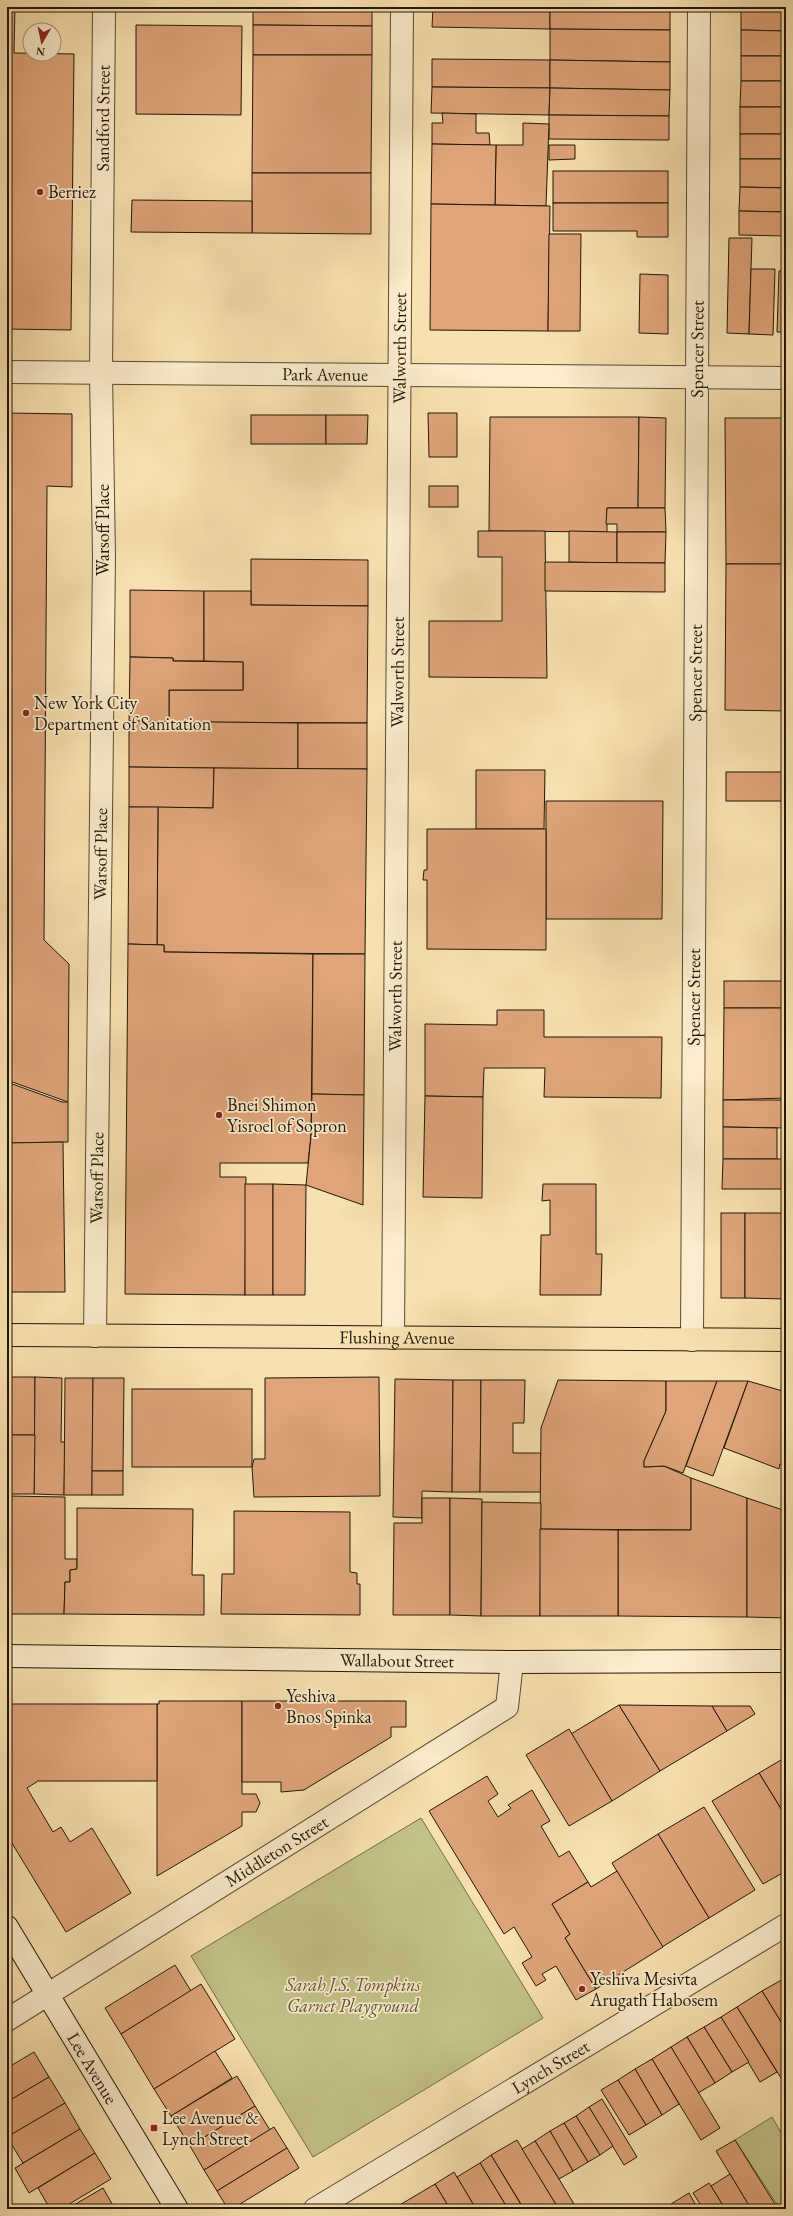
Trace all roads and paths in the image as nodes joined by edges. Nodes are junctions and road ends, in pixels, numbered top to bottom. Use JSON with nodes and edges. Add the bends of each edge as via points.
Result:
{"nodes":[{"id":1,"x":104,"y":7,"type":"edge"},
{"id":2,"x":402,"y":7,"type":"edge"},
{"id":3,"x":699,"y":7,"type":"edge"},
{"id":4,"x":7,"y":372,"type":"edge"},
{"id":5,"x":101,"y":373,"type":"junction"},
{"id":6,"x":399,"y":374,"type":"junction"},
{"id":7,"x":696,"y":377,"type":"junction"},
{"id":8,"x":786,"y":378,"type":"edge"},
{"id":9,"x":7,"y":1336,"type":"edge"},
{"id":10,"x":95,"y":1336,"type":"junction"},
{"id":11,"x":393,"y":1338,"type":"junction"},
{"id":12,"x":692,"y":1340,"type":"junction"},
{"id":13,"x":786,"y":1340,"type":"edge"},
{"id":14,"x":7,"y":1656,"type":"edge"},
{"id":15,"x":786,"y":1661,"type":"edge"},
{"id":16,"x":512,"y":1662,"type":"junction"},
{"id":17,"x":786,"y":1925,"type":"edge"},
{"id":18,"x":7,"y":1927,"type":"edge"},
{"id":19,"x":47,"y":1995,"type":"junction"},
{"id":20,"x":7,"y":2020,"type":"edge"},
{"id":21,"x":177,"y":2209,"type":"edge"},
{"id":22,"x":315,"y":2209,"type":"edge"}],
"edges":[{"from":1,"to":5,"type":"street","name":"Sandford Street"},
{"from":2,"to":6,"type":"street","name":"Walworth Street"},
{"from":3,"to":7,"type":"street","name":"Spencer Street"},
{"from":4,"to":5,"type":"street","name":"Park Avenue"},
{"from":5,"to":6,"type":"street","name":"Park Avenue"},
{"from":5,"to":10,"type":"street","name":"Warsoff Place","via":[[104,557]]},
{"from":6,"to":7,"type":"street","name":"Park Avenue"},
{"from":6,"to":11,"type":"street","name":"Walworth Street"},
{"from":7,"to":8,"type":"street","name":"Park Avenue"},
{"from":7,"to":12,"type":"street","name":"Spencer Street"},
{"from":9,"to":10,"type":"main road","name":"Flushing Avenue"},
{"from":10,"to":11,"type":"main road","name":"Flushing Avenue"},
{"from":11,"to":12,"type":"main road","name":"Flushing Avenue"},
{"from":12,"to":13,"type":"main road","name":"Flushing Avenue"},
{"from":14,"to":16,"type":"street","name":"Wallabout Street"},
{"from":15,"to":16,"type":"street","name":"Wallabout Street"},
{"from":16,"to":19,"type":"street","name":"Middleton Street","via":[[506,1707]]},
{"from":17,"to":22,"type":"street","name":"Lynch Street"},
{"from":18,"to":19,"type":"street","name":"Lee Avenue"},
{"from":19,"to":20,"type":"street","name":"Middleton Street"},
{"from":19,"to":21,"type":"street","name":"Lee Avenue"}]}
